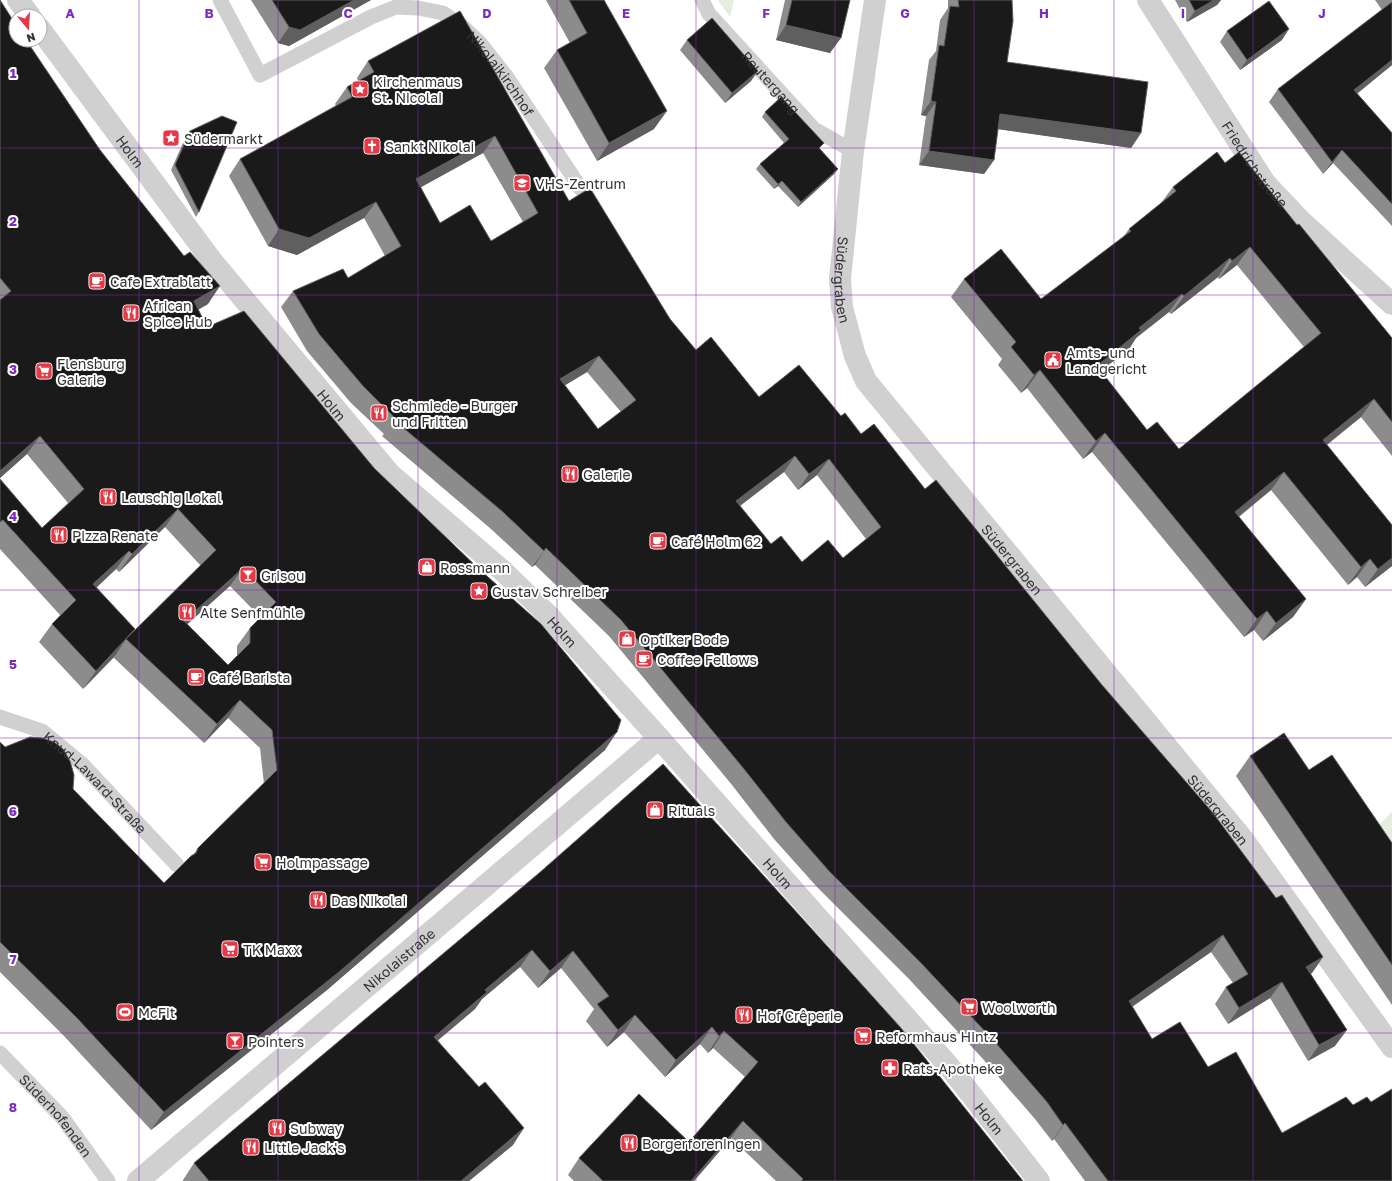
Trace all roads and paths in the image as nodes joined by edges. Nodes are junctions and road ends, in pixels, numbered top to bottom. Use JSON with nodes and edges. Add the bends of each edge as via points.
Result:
{"nodes":[{"id":1,"x":220,"y":0,"type":"edge"},
{"id":2,"x":702,"y":0,"type":"edge"},
{"id":3,"x":875,"y":0,"type":"edge"},
{"id":4,"x":1148,"y":0,"type":"edge"},
{"id":5,"x":48,"y":40,"type":"edge"},
{"id":6,"x":853,"y":151,"type":"junction"},
{"id":7,"x":582,"y":189,"type":"dead end"},
{"id":8,"x":1392,"y":304,"type":"edge"},
{"id":9,"x":0,"y":717,"type":"edge"},
{"id":10,"x":659,"y":738,"type":"junction"},
{"id":11,"x":177,"y":865,"type":"dead end"},
{"id":12,"x":1392,"y":1047,"type":"edge"},
{"id":13,"x":0,"y":1053,"type":"edge"},
{"id":14,"x":143,"y":1179,"type":"edge"},
{"id":15,"x":108,"y":1181,"type":"edge"},
{"id":16,"x":1039,"y":1181,"type":"edge"}],
"edges":[{"from":1,"to":7,"type":"lane","name":"Nikolaikirchhof","via":[[260,75],[371,17],[396,7],[443,13],[480,43],[506,76]]},
{"from":2,"to":6,"type":"lane","name":"Reutergang","via":[[709,14],[814,129]]},
{"from":3,"to":6,"type":"street","name":"Südergraben"},
{"from":4,"to":8,"type":"street","name":"Friedrichstraße","via":[[1265,183],[1302,222]]},
{"from":5,"to":10,"type":"street","name":"Holm","via":[[212,261],[390,474],[536,603]]},
{"from":6,"to":12,"type":"street","name":"Südergraben","via":[[840,279],[843,314],[854,356],[866,381],[1242,838]]},
{"from":9,"to":11,"type":"lane","name":"Knud-Laward-Straße","via":[[42,731],[82,764]]},
{"from":10,"to":14,"type":"street","name":"Nikolaistraße"},
{"from":10,"to":16,"type":"street","name":"Holm","via":[[948,1065]]},
{"from":13,"to":15,"type":"lane","name":"Süderhofenden","via":[[62,1117]]}]}
